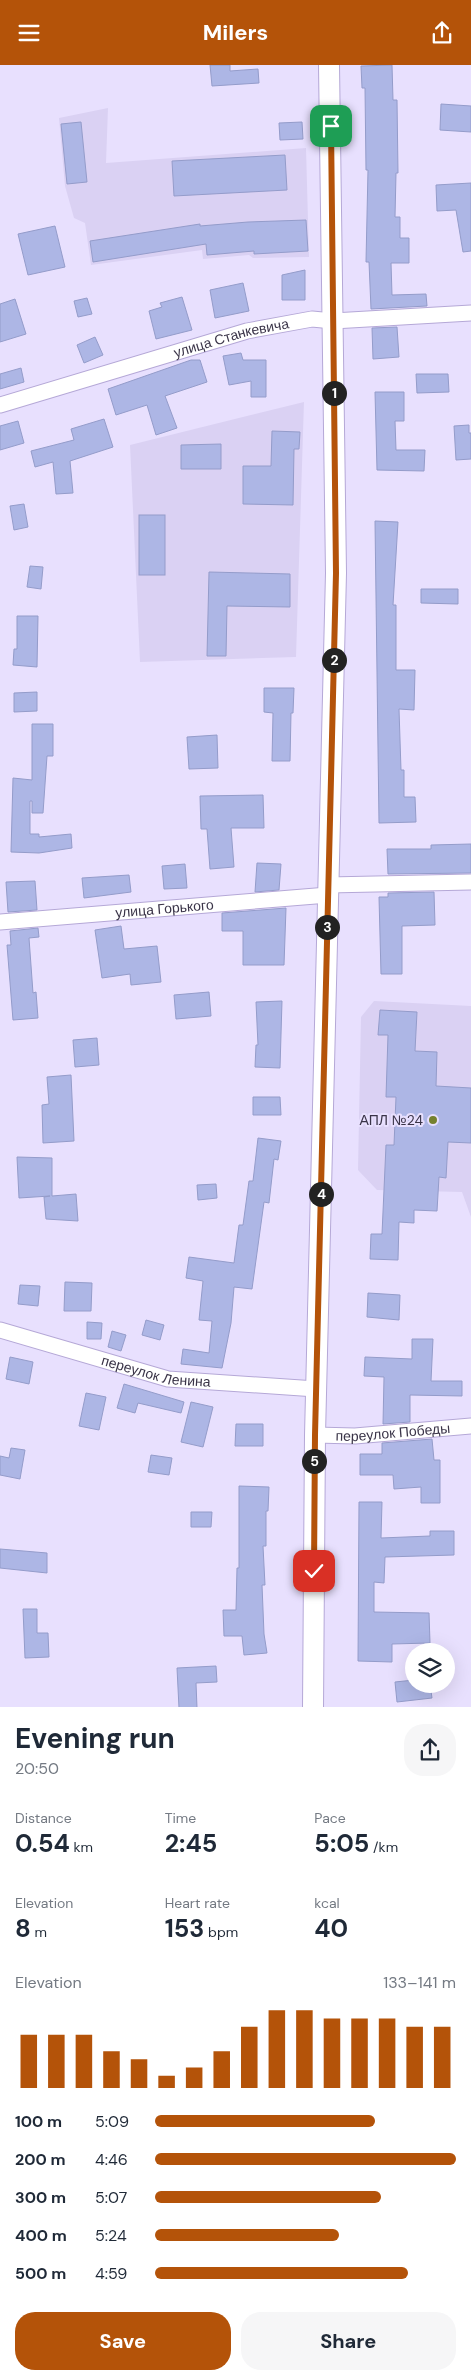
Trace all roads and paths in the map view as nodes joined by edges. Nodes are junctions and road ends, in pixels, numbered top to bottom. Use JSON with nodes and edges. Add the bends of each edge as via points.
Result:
{"nodes":[{"id":1,"x":330,"y":65,"type":"edge"},
{"id":2,"x":471,"y":313,"type":"edge"},
{"id":3,"x":333,"y":321,"type":"junction"},
{"id":4,"x":0,"y":405,"type":"edge"},
{"id":5,"x":471,"y":882,"type":"edge"},
{"id":6,"x":328,"y":890,"type":"junction"},
{"id":7,"x":0,"y":922,"type":"edge"},
{"id":8,"x":0,"y":1330,"type":"edge"},
{"id":9,"x":316,"y":1389,"type":"junction"},
{"id":10,"x":471,"y":1426,"type":"edge"},
{"id":11,"x":315,"y":1435,"type":"junction"},
{"id":12,"x":313,"y":1707,"type":"edge"}],
"edges":[{"from":1,"to":3,"type":"main road"},
{"from":2,"to":3,"type":"street","name":"улица Станкевича"},
{"from":3,"to":4,"type":"street","name":"улица Станкевича","via":[[312,319],[247,331]]},
{"from":3,"to":6,"type":"main road","via":[[336,573]]},
{"from":5,"to":6,"type":"street","name":"улица Горького"},
{"from":6,"to":7,"type":"street","name":"улица Горького"},
{"from":6,"to":9,"type":"main road"},
{"from":8,"to":9,"type":"street","name":"переулок Ленина","via":[[168,1379]]},
{"from":9,"to":11,"type":"main road"},
{"from":10,"to":11,"type":"street","name":"переулок Победы","via":[[355,1436]]},
{"from":11,"to":12,"type":"main road"}]}
